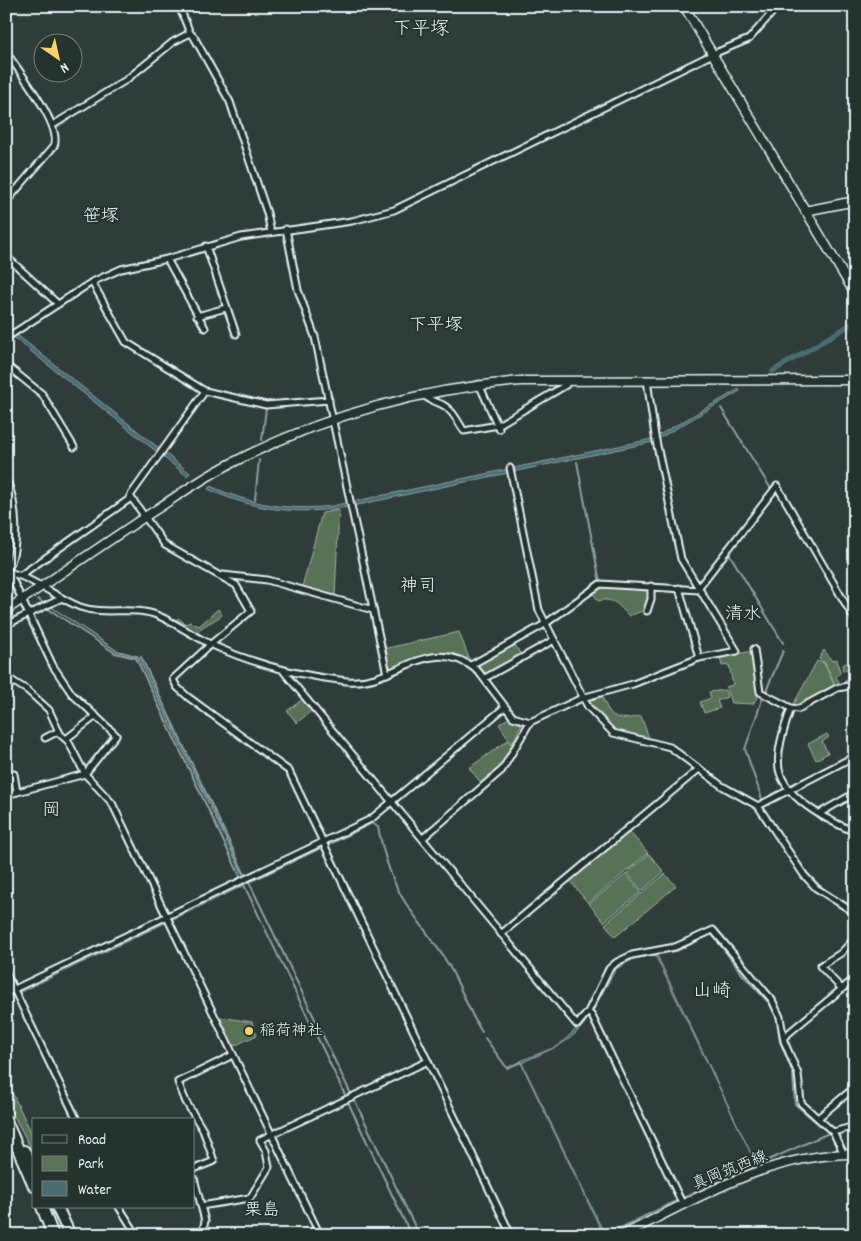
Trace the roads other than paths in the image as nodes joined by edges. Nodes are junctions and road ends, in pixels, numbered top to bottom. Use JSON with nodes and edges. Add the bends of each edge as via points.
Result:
{"nodes":[{"id":1,"x":179,"y":6,"type":"edge"},
{"id":2,"x":684,"y":6,"type":"edge"},
{"id":3,"x":778,"y":6,"type":"edge"},
{"id":4,"x":190,"y":33,"type":"junction"},
{"id":5,"x":6,"y":52,"type":"edge"},
{"id":6,"x":713,"y":54,"type":"junction"},
{"id":7,"x":53,"y":125,"type":"junction"},
{"id":8,"x":855,"y":201,"type":"edge"},
{"id":9,"x":6,"y":202,"type":"edge"},
{"id":10,"x":805,"y":211,"type":"junction"},
{"id":11,"x":286,"y":229,"type":"junction"},
{"id":12,"x":271,"y":232,"type":"junction"},
{"id":13,"x":206,"y":246,"type":"junction"},
{"id":14,"x":6,"y":256,"type":"edge"},
{"id":15,"x":168,"y":259,"type":"junction"},
{"id":16,"x":92,"y":282,"type":"junction"},
{"id":17,"x":855,"y":294,"type":"edge"},
{"id":18,"x":58,"y":304,"type":"junction"},
{"id":19,"x":226,"y":308,"type":"junction"},
{"id":20,"x":197,"y":316,"type":"junction"},
{"id":21,"x":205,"y":328,"type":"dead end"},
{"id":22,"x":236,"y":334,"type":"dead end"},
{"id":23,"x":10,"y":335,"type":"edge"},
{"id":24,"x":6,"y":365,"type":"edge"},
{"id":25,"x":647,"y":380,"type":"junction"},
{"id":26,"x":855,"y":380,"type":"edge"},
{"id":27,"x":479,"y":384,"type":"junction"},
{"id":28,"x":566,"y":385,"type":"dead end"},
{"id":29,"x":206,"y":391,"type":"junction"},
{"id":30,"x":424,"y":395,"type":"junction"},
{"id":31,"x":329,"y":400,"type":"junction"},
{"id":32,"x":332,"y":419,"type":"junction"},
{"id":33,"x":498,"y":427,"type":"junction"},
{"id":34,"x":74,"y":447,"type":"dead end"},
{"id":35,"x":510,"y":468,"type":"dead end"},
{"id":36,"x":6,"y":478,"type":"edge"},
{"id":37,"x":131,"y":498,"type":"junction"},
{"id":38,"x":146,"y":516,"type":"junction"},
{"id":39,"x":9,"y":572,"type":"junction"},
{"id":40,"x":21,"y":575,"type":"junction"},
{"id":41,"x":220,"y":575,"type":"junction"},
{"id":42,"x":43,"y":585,"type":"junction"},
{"id":43,"x":651,"y":586,"type":"junction"},
{"id":44,"x":679,"y":588,"type":"junction"},
{"id":45,"x":700,"y":589,"type":"junction"},
{"id":46,"x":62,"y":598,"type":"junction"},
{"id":47,"x":22,"y":600,"type":"junction"},
{"id":48,"x":6,"y":610,"type":"edge"},
{"id":49,"x":373,"y":610,"type":"junction"},
{"id":50,"x":647,"y":611,"type":"dead end"},
{"id":51,"x":29,"y":614,"type":"junction"},
{"id":52,"x":855,"y":620,"type":"edge"},
{"id":53,"x":545,"y":624,"type":"junction"},
{"id":54,"x":6,"y":625,"type":"edge"},
{"id":55,"x":554,"y":640,"type":"junction"},
{"id":56,"x":211,"y":644,"type":"junction"},
{"id":57,"x":754,"y":649,"type":"dead end"},
{"id":58,"x":699,"y":658,"type":"junction"},
{"id":59,"x":471,"y":665,"type":"junction"},
{"id":60,"x":283,"y":671,"type":"junction"},
{"id":61,"x":387,"y":674,"type":"junction"},
{"id":62,"x":6,"y":677,"type":"edge"},
{"id":63,"x":485,"y":678,"type":"junction"},
{"id":64,"x":14,"y":682,"type":"junction"},
{"id":65,"x":6,"y":688,"type":"edge"},
{"id":66,"x":854,"y":688,"type":"edge"},
{"id":67,"x":582,"y":698,"type":"junction"},
{"id":68,"x":505,"y":707,"type":"junction"},
{"id":69,"x":791,"y":708,"type":"junction"},
{"id":70,"x":96,"y":716,"type":"junction"},
{"id":71,"x":530,"y":722,"type":"junction"},
{"id":72,"x":59,"y":731,"type":"junction"},
{"id":73,"x":45,"y":738,"type":"dead end"},
{"id":74,"x":66,"y":739,"type":"junction"},
{"id":75,"x":855,"y":756,"type":"edge"},
{"id":76,"x":699,"y":769,"type":"junction"},
{"id":77,"x":14,"y":774,"type":"dead end"},
{"id":78,"x":85,"y":774,"type":"junction"},
{"id":79,"x":792,"y":790,"type":"junction"},
{"id":80,"x":17,"y":792,"type":"junction"},
{"id":81,"x":855,"y":793,"type":"edge"},
{"id":82,"x":6,"y":795,"type":"edge"},
{"id":83,"x":391,"y":801,"type":"junction"},
{"id":84,"x":758,"y":806,"type":"junction"},
{"id":85,"x":820,"y":813,"type":"junction"},
{"id":86,"x":855,"y":832,"type":"edge"},
{"id":87,"x":423,"y":838,"type":"junction"},
{"id":88,"x":324,"y":842,"type":"junction"},
{"id":89,"x":855,"y":912,"type":"edge"},
{"id":90,"x":168,"y":920,"type":"junction"},
{"id":91,"x":501,"y":934,"type":"junction"},
{"id":92,"x":855,"y":938,"type":"edge"},
{"id":93,"x":6,"y":973,"type":"edge"},
{"id":94,"x":855,"y":978,"type":"edge"},
{"id":95,"x":842,"y":989,"type":"junction"},
{"id":96,"x":16,"y":992,"type":"junction"},
{"id":97,"x":6,"y":993,"type":"edge"},
{"id":98,"x":588,"y":1012,"type":"junction"},
{"id":99,"x":784,"y":1037,"type":"junction"},
{"id":100,"x":233,"y":1055,"type":"junction"},
{"id":101,"x":428,"y":1061,"type":"junction"},
{"id":102,"x":855,"y":1087,"type":"edge"},
{"id":103,"x":76,"y":1118,"type":"edge"},
{"id":104,"x":818,"y":1118,"type":"junction"},
{"id":105,"x":6,"y":1122,"type":"edge"},
{"id":106,"x":855,"y":1126,"type":"edge"},
{"id":107,"x":833,"y":1132,"type":"junction"},
{"id":108,"x":271,"y":1136,"type":"junction"},
{"id":109,"x":844,"y":1154,"type":"junction"},
{"id":110,"x":855,"y":1154,"type":"edge"},
{"id":111,"x":32,"y":1163,"type":"edge"},
{"id":112,"x":195,"y":1168,"type":"edge"},
{"id":113,"x":32,"y":1181,"type":"edge"},
{"id":114,"x":195,"y":1182,"type":"edge"},
{"id":115,"x":683,"y":1205,"type":"junction"},
{"id":116,"x":201,"y":1206,"type":"junction"},
{"id":117,"x":42,"y":1208,"type":"edge"},
{"id":118,"x":57,"y":1208,"type":"edge"},
{"id":119,"x":120,"y":1208,"type":"edge"},
{"id":120,"x":51,"y":1232,"type":"edge"},
{"id":121,"x":200,"y":1234,"type":"edge"},
{"id":122,"x":70,"y":1235,"type":"edge"},
{"id":123,"x":137,"y":1235,"type":"edge"},
{"id":124,"x":320,"y":1235,"type":"edge"},
{"id":125,"x":512,"y":1235,"type":"edge"},
{"id":126,"x":622,"y":1235,"type":"edge"}],
"edges":[{"from":1,"to":4,"type":"street"},
{"from":2,"to":6,"type":"street"},
{"from":3,"to":6,"type":"street","via":[[749,39]]},
{"from":4,"to":7,"type":"street","via":[[173,42],[126,80]]},
{"from":4,"to":12,"type":"street","via":[[230,102]]},
{"from":5,"to":7,"type":"street"},
{"from":6,"to":10,"type":"street"},
{"from":6,"to":11,"type":"street","via":[[394,210],[352,222]]},
{"from":7,"to":9,"type":"street","via":[[57,140],[54,146]]},
{"from":8,"to":10,"type":"street"},
{"from":10,"to":17,"type":"street"},
{"from":11,"to":12,"type":"street"},
{"from":11,"to":31,"type":"street","via":[[298,290],[315,337]]},
{"from":12,"to":13,"type":"street"},
{"from":13,"to":15,"type":"street"},
{"from":13,"to":19,"type":"street"},
{"from":14,"to":18,"type":"street"},
{"from":15,"to":16,"type":"street","via":[[120,269]]},
{"from":15,"to":20,"type":"street"},
{"from":16,"to":18,"type":"street"},
{"from":16,"to":29,"type":"street","via":[[126,342]]},
{"from":18,"to":23,"type":"street"},
{"from":19,"to":20,"type":"street"},
{"from":19,"to":22,"type":"street"},
{"from":20,"to":21,"type":"street"},
{"from":24,"to":34,"type":"street","via":[[42,394]]},
{"from":25,"to":26,"type":"street"},
{"from":25,"to":27,"type":"street"},
{"from":25,"to":45,"type":"street","via":[[656,443],[681,559]]},
{"from":27,"to":30,"type":"street"},
{"from":27,"to":33,"type":"street"},
{"from":28,"to":33,"type":"street"},
{"from":29,"to":31,"type":"street","via":[[266,406]]},
{"from":29,"to":37,"type":"street"},
{"from":30,"to":32,"type":"street","via":[[383,403]]},
{"from":30,"to":33,"type":"street","via":[[453,413],[464,431]]},
{"from":31,"to":32,"type":"street"},
{"from":32,"to":38,"type":"street","via":[[228,465]]},
{"from":32,"to":49,"type":"street"},
{"from":35,"to":53,"type":"street","via":[[539,610]]},
{"from":36,"to":39,"type":"street","via":[[14,494],[16,511]]},
{"from":37,"to":38,"type":"street"},
{"from":37,"to":40,"type":"street"},
{"from":38,"to":41,"type":"street","via":[[165,546]]},
{"from":38,"to":42,"type":"street"},
{"from":39,"to":40,"type":"street"},
{"from":39,"to":47,"type":"street"},
{"from":40,"to":42,"type":"street"},
{"from":41,"to":49,"type":"street","via":[[267,580]]},
{"from":41,"to":56,"type":"street","via":[[236,586],[251,611]]},
{"from":42,"to":46,"type":"street"},
{"from":42,"to":47,"type":"street"},
{"from":43,"to":44,"type":"street"},
{"from":43,"to":50,"type":"street"},
{"from":43,"to":53,"type":"street","via":[[600,584]]},
{"from":44,"to":45,"type":"street"},
{"from":44,"to":58,"type":"street"},
{"from":45,"to":52,"type":"street","via":[[776,486]]},
{"from":45,"to":58,"type":"street","via":[[737,651]]},
{"from":46,"to":51,"type":"street"},
{"from":46,"to":56,"type":"street","via":[[81,607],[102,611],[133,610],[157,616]]},
{"from":47,"to":48,"type":"street"},
{"from":47,"to":51,"type":"street"},
{"from":49,"to":61,"type":"street"},
{"from":51,"to":54,"type":"street"},
{"from":51,"to":70,"type":"street","via":[[53,666],[72,694]]},
{"from":53,"to":55,"type":"street"},
{"from":53,"to":59,"type":"street"},
{"from":55,"to":63,"type":"street"},
{"from":55,"to":67,"type":"street"},
{"from":56,"to":60,"type":"street"},
{"from":56,"to":88,"type":"street","via":[[173,679],[177,687],[289,771]]},
{"from":57,"to":69,"type":"street","via":[[760,692]]},
{"from":58,"to":67,"type":"street","via":[[633,684]]},
{"from":59,"to":61,"type":"street","via":[[438,655],[425,657]]},
{"from":59,"to":63,"type":"street"},
{"from":60,"to":61,"type":"street","via":[[358,682]]},
{"from":60,"to":83,"type":"street"},
{"from":62,"to":64,"type":"street"},
{"from":63,"to":68,"type":"street"},
{"from":64,"to":65,"type":"street"},
{"from":64,"to":72,"type":"street","via":[[48,710]]},
{"from":66,"to":69,"type":"street","via":[[837,688],[806,706]]},
{"from":67,"to":71,"type":"street"},
{"from":67,"to":76,"type":"street","via":[[613,733],[670,747]]},
{"from":68,"to":71,"type":"street","via":[[513,717]]},
{"from":68,"to":83,"type":"street"},
{"from":69,"to":79,"type":"street","via":[[779,756],[780,770]]},
{"from":70,"to":74,"type":"street"},
{"from":70,"to":78,"type":"street","via":[[116,735]]},
{"from":71,"to":87,"type":"street","via":[[502,770]]},
{"from":72,"to":73,"type":"street"},
{"from":72,"to":74,"type":"street"},
{"from":74,"to":78,"type":"street"},
{"from":75,"to":79,"type":"street"},
{"from":76,"to":84,"type":"street"},
{"from":76,"to":91,"type":"street"},
{"from":77,"to":80,"type":"street"},
{"from":78,"to":80,"type":"street"},
{"from":78,"to":90,"type":"street","via":[[112,803]]},
{"from":79,"to":84,"type":"street"},
{"from":79,"to":85,"type":"street","via":[[804,804]]},
{"from":80,"to":82,"type":"street"},
{"from":81,"to":85,"type":"street"},
{"from":83,"to":87,"type":"street"},
{"from":83,"to":88,"type":"street","via":[[371,819]]},
{"from":84,"to":89,"type":"street","via":[[804,875],[816,888]]},
{"from":85,"to":86,"type":"street"},
{"from":87,"to":91,"type":"street"},
{"from":88,"to":90,"type":"street"},
{"from":88,"to":101,"type":"street"},
{"from":90,"to":96,"type":"street"},
{"from":90,"to":100,"type":"street"},
{"from":91,"to":98,"type":"street","via":[[578,1025]]},
{"from":92,"to":95,"type":"street","via":[[841,953],[820,966]]},
{"from":93,"to":96,"type":"street"},
{"from":94,"to":95,"type":"street"},
{"from":95,"to":99,"type":"street"},
{"from":96,"to":97,"type":"street"},
{"from":96,"to":103,"type":"street"},
{"from":98,"to":99,"type":"street","via":[[609,969],[617,962],[632,955],[675,947],[713,930],[772,1000]]},
{"from":98,"to":115,"type":"street"},
{"from":99,"to":104,"type":"street","via":[[798,1074],[801,1103]]},
{"from":100,"to":108,"type":"street"},
{"from":100,"to":112,"type":"street","via":[[178,1082],[203,1130],[214,1161]]},
{"from":101,"to":108,"type":"street"},
{"from":101,"to":125,"type":"street"},
{"from":102,"to":104,"type":"street"},
{"from":104,"to":107,"type":"street"},
{"from":105,"to":111,"type":"highway"},
{"from":105,"to":113,"type":"highway"},
{"from":106,"to":107,"type":"street"},
{"from":107,"to":109,"type":"street"},
{"from":108,"to":116,"type":"street","via":[[260,1140],[269,1167],[250,1198]]},
{"from":108,"to":124,"type":"street"},
{"from":109,"to":110,"type":"street","name":"真岡筑西線"},
{"from":109,"to":115,"type":"street","name":"真岡筑西線","via":[[802,1159],[756,1172]]},
{"from":114,"to":116,"type":"street"},
{"from":115,"to":126,"type":"street","name":"真岡筑西線"},
{"from":116,"to":121,"type":"street","via":[[204,1221]]},
{"from":117,"to":120,"type":"highway"},
{"from":118,"to":122,"type":"highway"},
{"from":119,"to":123,"type":"street"}]}
